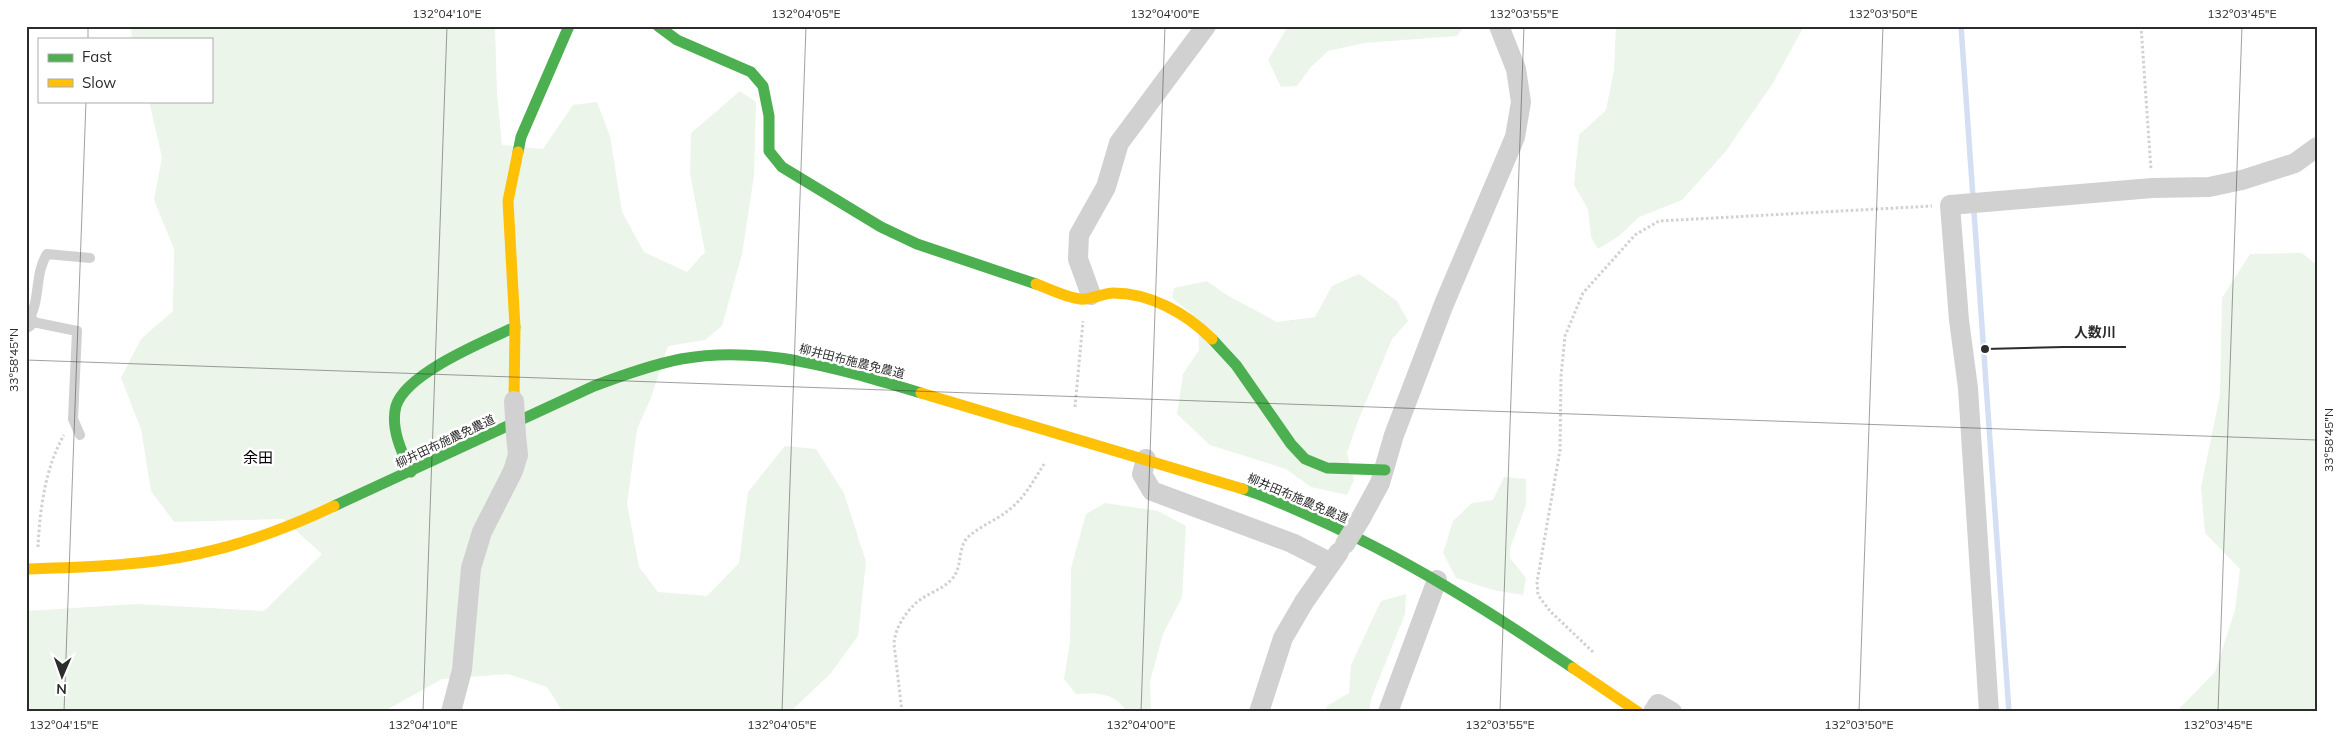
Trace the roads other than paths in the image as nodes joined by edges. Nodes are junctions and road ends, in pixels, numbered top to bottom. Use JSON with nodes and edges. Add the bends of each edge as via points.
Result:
{"nodes":[{"id":1,"x":569,"y":26,"type":"edge"},
{"id":2,"x":658,"y":26,"type":"edge"},
{"id":3,"x":1206,"y":26,"type":"edge"},
{"id":4,"x":1499,"y":26,"type":"edge"},
{"id":5,"x":2317,"y":147,"type":"edge"},
{"id":6,"x":90,"y":258,"type":"dead end"},
{"id":7,"x":1086,"y":298,"type":"junction"},
{"id":8,"x":27,"y":322,"type":"edge"},
{"id":9,"x":515,"y":327,"type":"junction"},
{"id":10,"x":514,"y":401,"type":"joint"},
{"id":11,"x":78,"y":431,"type":"road end"},
{"id":12,"x":1146,"y":459,"type":"junction"},
{"id":13,"x":1385,"y":470,"type":"junction"},
{"id":14,"x":411,"y":472,"type":"junction"},
{"id":15,"x":1331,"y":563,"type":"junction"},
{"id":16,"x":32,"y":569,"type":"edge"},
{"id":17,"x":1437,"y":580,"type":"junction"},
{"id":18,"x":451,"y":712,"type":"edge"},
{"id":19,"x":1259,"y":712,"type":"edge"},
{"id":20,"x":1388,"y":712,"type":"edge"},
{"id":21,"x":1638,"y":712,"type":"edge"},
{"id":22,"x":1653,"y":712,"type":"edge"},
{"id":23,"x":1672,"y":712,"type":"edge"},
{"id":24,"x":1989,"y":712,"type":"edge"}],
"edges":[{"from":1,"to":9,"type":"street","via":[[521,137],[514,165],[508,201]]},
{"from":2,"to":7,"type":"street","via":[[676,40],[751,72],[763,86],[769,116],[768,151],[782,166],[881,227],[917,244]]},
{"from":3,"to":7,"type":"street","via":[[1119,143],[1106,187],[1079,235],[1078,259]]},
{"from":4,"to":13,"type":"street","via":[[1516,69],[1521,102],[1515,137],[1444,304],[1394,435]]},
{"from":5,"to":24,"type":"street","via":[[2295,163],[2209,187],[2152,188],[1950,205],[1958,320],[1968,388]]},
{"from":6,"to":8,"type":"lane","via":[[47,254],[42,263],[34,313]]},
{"from":7,"to":13,"type":"street","via":[[1131,294],[1161,302],[1189,317],[1214,337],[1294,448],[1309,463],[1324,467]]},
{"from":8,"to":11,"type":"lane","via":[[78,332],[73,419]]},
{"from":9,"to":10,"type":"street"},
{"from":9,"to":14,"type":"street","via":[[411,383],[397,404],[395,428],[398,445]]},
{"from":10,"to":18,"type":"street","bridge":true,"via":[[518,455],[482,532],[471,568],[462,670]]},
{"from":12,"to":14,"type":"street","name":"柳井田布施農免農道","via":[[849,372],[769,356],[733,355],[683,359],[637,370],[594,386]]},
{"from":12,"to":15,"type":"street","via":[[1142,474],[1152,491],[1292,543]]},
{"from":12,"to":17,"type":"street","name":"柳井田布施農免農道","via":[[1259,494],[1335,527]]},
{"from":13,"to":15,"type":"street","bridge":true,"via":[[1361,518]]},
{"from":14,"to":16,"type":"street","name":"柳井田布施農免農道","via":[[287,528],[235,546],[123,565]]},
{"from":15,"to":19,"type":"street","via":[[1283,638]]},
{"from":17,"to":20,"type":"street"},
{"from":17,"to":21,"type":"street","name":"柳井田布施農免農道","via":[[1498,617]]},
{"from":22,"to":23,"type":"street","via":[[1658,704]]}]}
